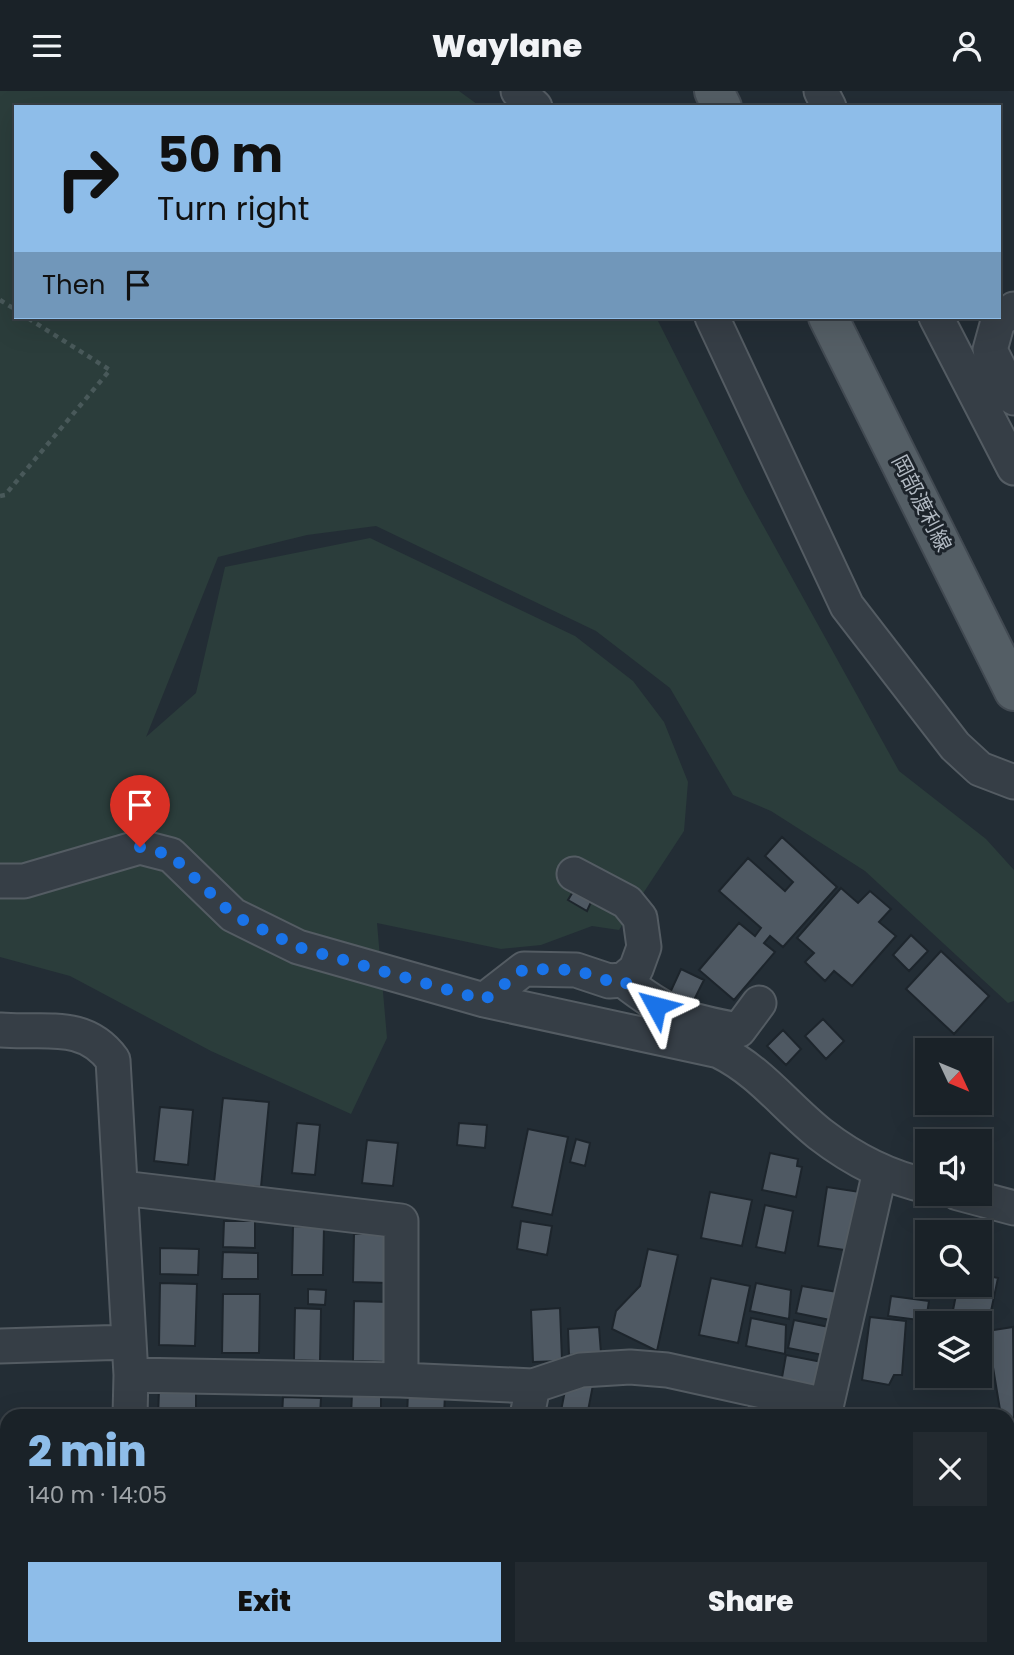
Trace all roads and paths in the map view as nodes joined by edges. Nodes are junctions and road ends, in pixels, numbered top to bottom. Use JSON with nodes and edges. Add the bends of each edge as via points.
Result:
{"nodes":[{"id":1,"x":518,"y":91,"type":"edge"},
{"id":2,"x":533,"y":105,"type":"edge"},
{"id":3,"x":29,"y":319,"type":"edge"},
{"id":4,"x":713,"y":319,"type":"edge"},
{"id":5,"x":829,"y":319,"type":"edge"},
{"id":6,"x":937,"y":319,"type":"edge"},
{"id":7,"x":1001,"y":319,"type":"edge"},
{"id":8,"x":1014,"y":398,"type":"edge"},
{"id":9,"x":1014,"y":468,"type":"edge"},
{"id":10,"x":0,"y":496,"type":"edge"},
{"id":11,"x":1014,"y":691,"type":"edge"},
{"id":12,"x":1014,"y":782,"type":"edge"},
{"id":13,"x":574,"y":874,"type":"dead end"},
{"id":14,"x":0,"y":881,"type":"edge"},
{"id":15,"x":622,"y":980,"type":"junction"},
{"id":16,"x":484,"y":1000,"type":"junction"},
{"id":17,"x":759,"y":1003,"type":"dead end"},
{"id":18,"x":0,"y":1030,"type":"edge"},
{"id":19,"x":880,"y":1171,"type":"junction"},
{"id":20,"x":915,"y":1182,"type":"edge"},
{"id":21,"x":122,"y":1188,"type":"junction"},
{"id":22,"x":992,"y":1202,"type":"edge"},
{"id":23,"x":1014,"y":1208,"type":"edge"},
{"id":24,"x":129,"y":1342,"type":"junction"},
{"id":25,"x":0,"y":1346,"type":"edge"},
{"id":26,"x":131,"y":1375,"type":"junction"},
{"id":27,"x":401,"y":1380,"type":"junction"},
{"id":28,"x":530,"y":1401,"type":"edge"},
{"id":29,"x":130,"y":1409,"type":"edge"},
{"id":30,"x":821,"y":1409,"type":"edge"},
{"id":31,"x":825,"y":1409,"type":"edge"}],
"edges":[{"from":1,"to":2,"type":"street"},
{"from":3,"to":10,"type":"path","via":[[110,370]]},
{"from":4,"to":12,"type":"street","via":[[848,606],[955,747],[980,769]]},
{"from":5,"to":11,"type":"main road","name":"岡部渡利線"},
{"from":6,"to":9,"type":"street"},
{"from":7,"to":8,"type":"street","via":[[989,350]]},
{"from":13,"to":15,"type":"street","via":[[627,902],[640,918],[643,947],[636,969]]},
{"from":14,"to":16,"type":"street","via":[[24,881],[140,847],[171,855],[233,915],[298,947]]},
{"from":15,"to":16,"type":"street","via":[[609,981],[576,970],[524,969]]},
{"from":15,"to":17,"type":"street","via":[[656,1006],[690,1021],[739,1030]]},
{"from":16,"to":19,"type":"street","via":[[719,1051],[743,1063],[820,1133]]},
{"from":18,"to":21,"type":"street","via":[[64,1031],[89,1036],[102,1045],[113,1060]]},
{"from":19,"to":20,"type":"street"},
{"from":19,"to":31,"type":"street"},
{"from":21,"to":24,"type":"street"},
{"from":21,"to":27,"type":"street","via":[[401,1221]]},
{"from":22,"to":23,"type":"street"},
{"from":24,"to":25,"type":"street"},
{"from":24,"to":26,"type":"street"},
{"from":26,"to":27,"type":"street"},
{"from":26,"to":29,"type":"street"},
{"from":27,"to":28,"type":"street"},
{"from":28,"to":30,"type":"street","via":[[581,1370],[630,1367],[667,1370]]}]}
